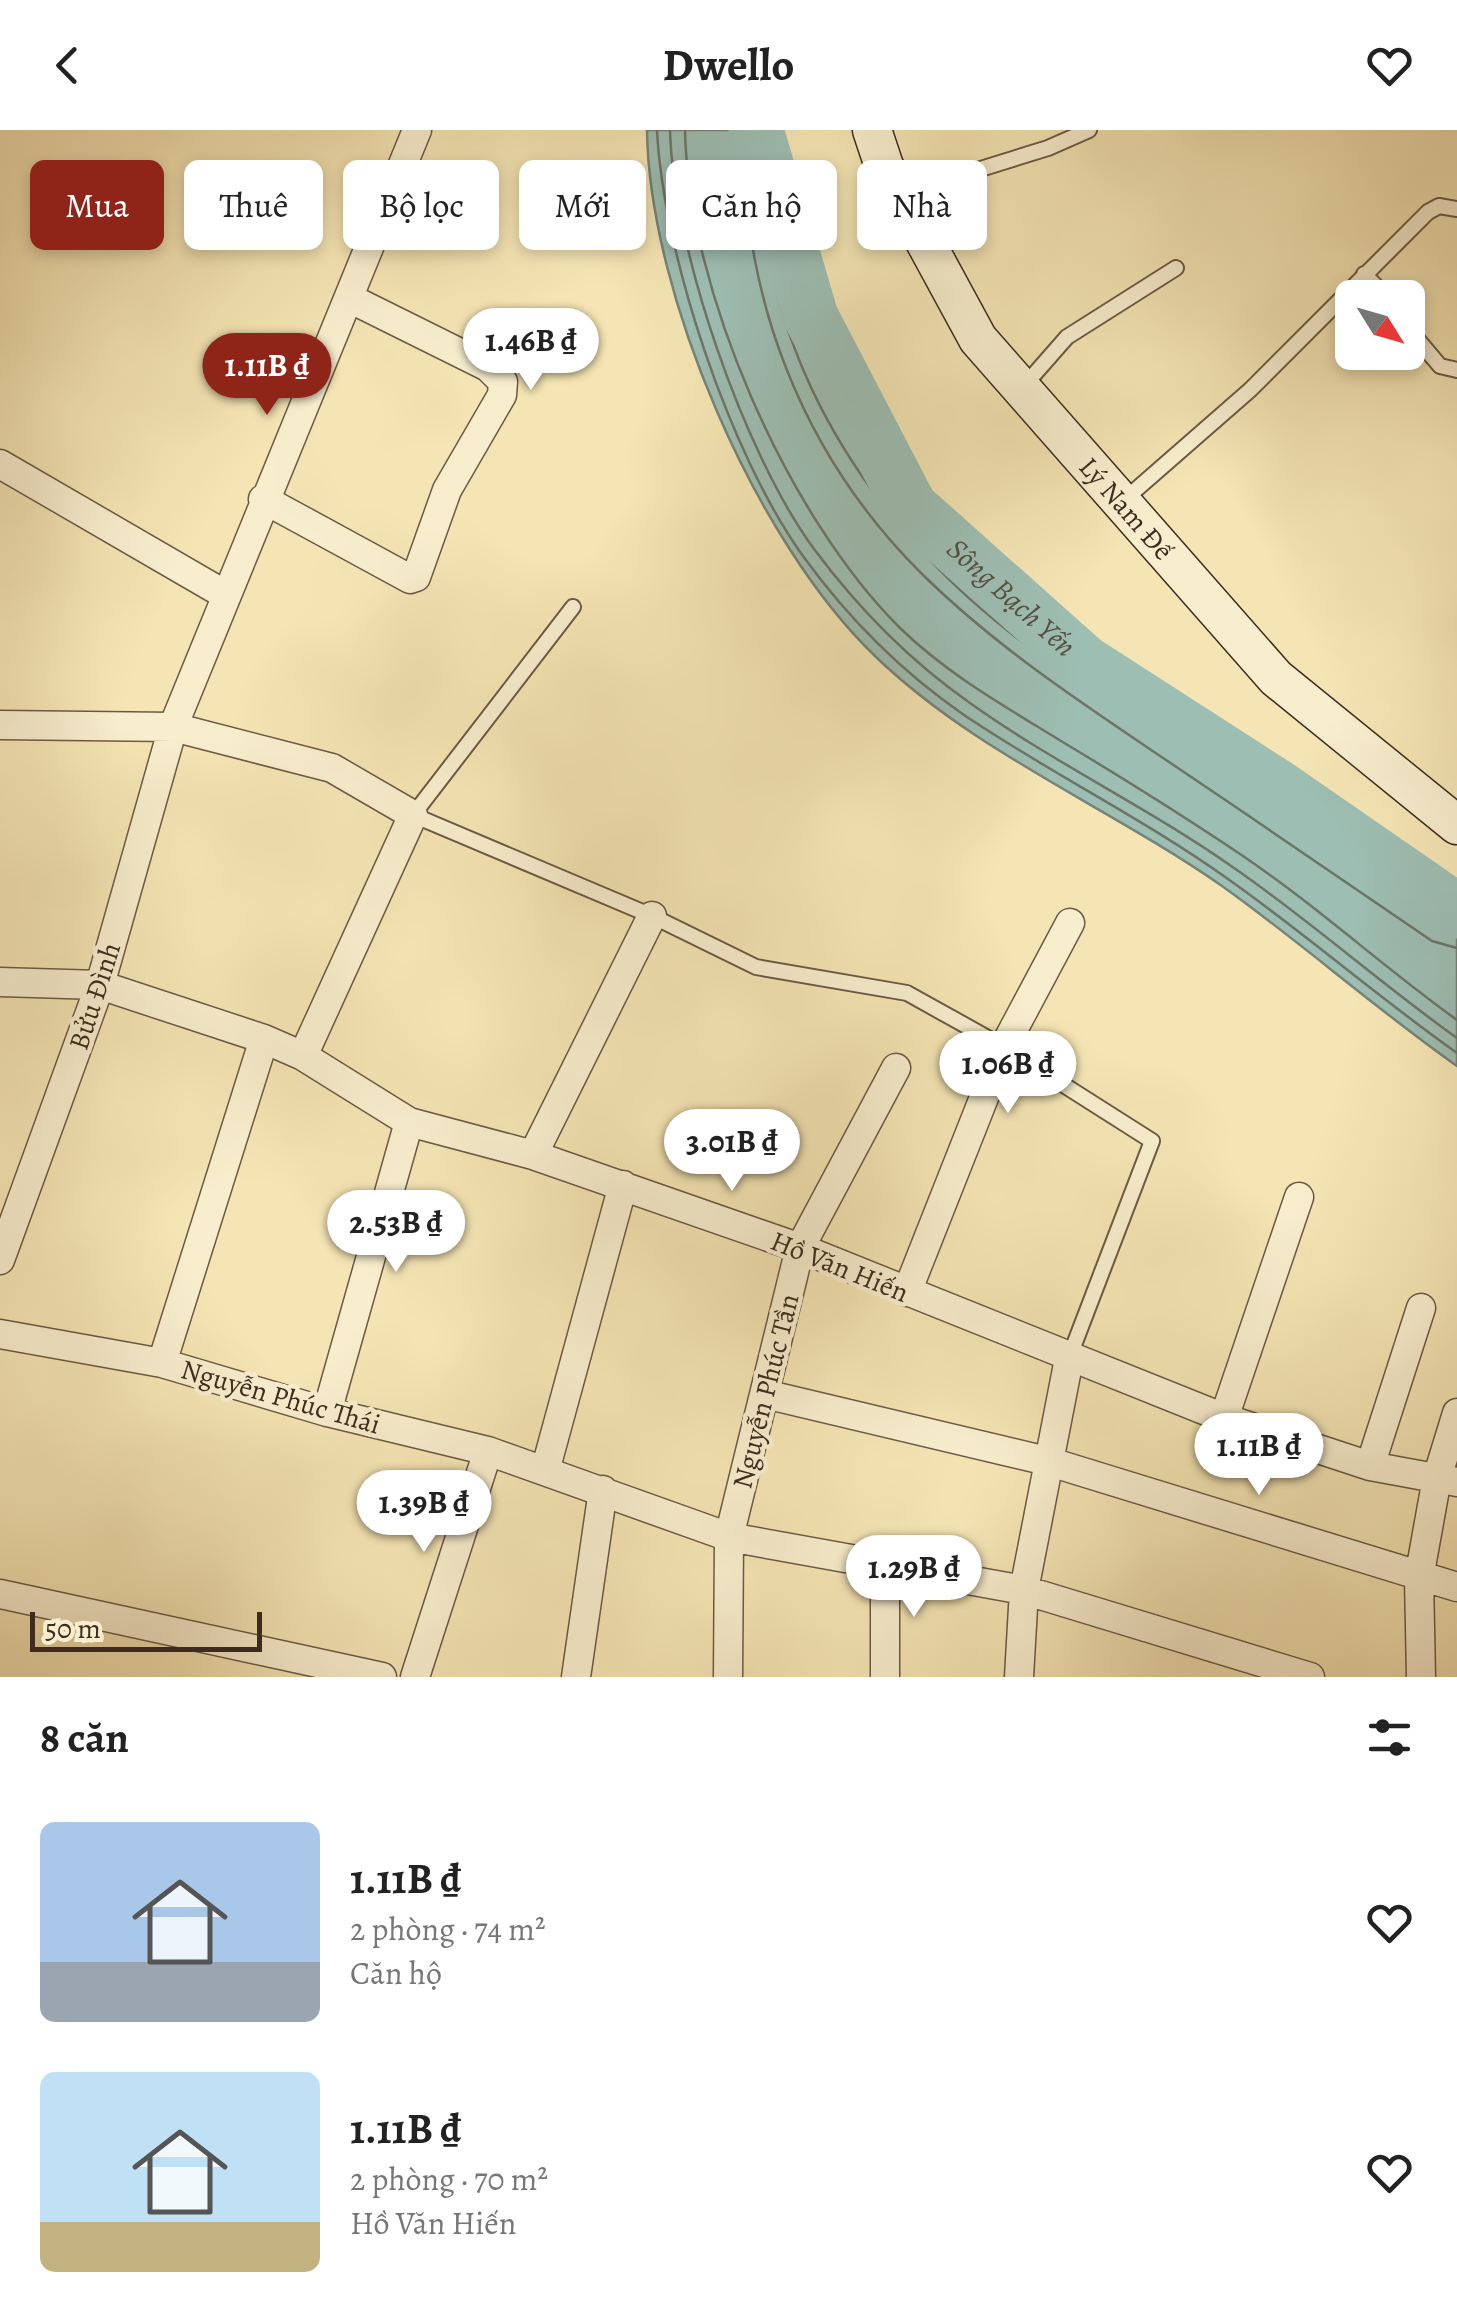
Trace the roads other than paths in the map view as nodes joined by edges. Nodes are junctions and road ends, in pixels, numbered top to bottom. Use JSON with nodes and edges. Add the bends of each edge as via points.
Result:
{"nodes":[{"id":1,"x":416,"y":130,"type":"edge"},
{"id":2,"x":872,"y":130,"type":"edge"},
{"id":3,"x":1089,"y":130,"type":"edge"},
{"id":4,"x":884,"y":160,"type":"edge"},
{"id":5,"x":987,"y":167,"type":"edge"},
{"id":6,"x":1457,"y":209,"type":"edge"},
{"id":7,"x":929,"y":250,"type":"edge"},
{"id":8,"x":1176,"y":268,"type":"dead end"},
{"id":9,"x":1364,"y":274,"type":"junction"},
{"id":10,"x":1370,"y":280,"type":"edge"},
{"id":11,"x":348,"y":298,"type":"junction"},
{"id":12,"x":1425,"y":348,"type":"edge"},
{"id":13,"x":1457,"y":370,"type":"edge"},
{"id":14,"x":1021,"y":388,"type":"junction"},
{"id":15,"x":0,"y":464,"type":"edge"},
{"id":16,"x":263,"y":499,"type":"junction"},
{"id":17,"x":1122,"y":502,"type":"junction"},
{"id":18,"x":224,"y":594,"type":"junction"},
{"id":19,"x":574,"y":607,"type":"dead end"},
{"id":20,"x":0,"y":724,"type":"edge"},
{"id":21,"x":173,"y":727,"type":"junction"},
{"id":22,"x":413,"y":815,"type":"junction"},
{"id":23,"x":1457,"y":825,"type":"edge"},
{"id":24,"x":652,"y":916,"type":"junction"},
{"id":25,"x":1070,"y":923,"type":"dead end"},
{"id":26,"x":0,"y":982,"type":"edge"},
{"id":27,"x":100,"y":985,"type":"junction"},
{"id":28,"x":264,"y":1040,"type":"junction"},
{"id":29,"x":1004,"y":1047,"type":"junction"},
{"id":30,"x":303,"y":1056,"type":"junction"},
{"id":31,"x":896,"y":1068,"type":"dead end"},
{"id":32,"x":409,"y":1122,"type":"junction"},
{"id":33,"x":533,"y":1155,"type":"junction"},
{"id":34,"x":623,"y":1185,"type":"junction"},
{"id":35,"x":1299,"y":1197,"type":"dead end"},
{"id":36,"x":800,"y":1248,"type":"junction"},
{"id":37,"x":0,"y":1260,"type":"edge"},
{"id":38,"x":907,"y":1292,"type":"junction"},
{"id":39,"x":1421,"y":1308,"type":"dead end"},
{"id":40,"x":0,"y":1334,"type":"edge"},
{"id":41,"x":1069,"y":1359,"type":"junction"},
{"id":42,"x":162,"y":1362,"type":"junction"},
{"id":43,"x":764,"y":1394,"type":"junction"},
{"id":44,"x":327,"y":1412,"type":"junction"},
{"id":45,"x":1457,"y":1414,"type":"edge"},
{"id":46,"x":1224,"y":1418,"type":"junction"},
{"id":47,"x":488,"y":1451,"type":"junction"},
{"id":48,"x":1047,"y":1461,"type":"junction"},
{"id":49,"x":1370,"y":1466,"type":"junction"},
{"id":50,"x":545,"y":1471,"type":"junction"},
{"id":51,"x":1447,"y":1480,"type":"edge"},
{"id":52,"x":602,"y":1490,"type":"junction"},
{"id":53,"x":729,"y":1537,"type":"junction"},
{"id":54,"x":885,"y":1564,"type":"junction"},
{"id":55,"x":1419,"y":1578,"type":"junction"},
{"id":56,"x":1457,"y":1588,"type":"edge"},
{"id":57,"x":1024,"y":1590,"type":"junction"},
{"id":58,"x":0,"y":1594,"type":"edge"},
{"id":59,"x":1297,"y":1676,"type":"edge"},
{"id":60,"x":382,"y":1677,"type":"edge"},
{"id":61,"x":415,"y":1677,"type":"edge"},
{"id":62,"x":576,"y":1677,"type":"edge"},
{"id":63,"x":728,"y":1677,"type":"edge"},
{"id":64,"x":885,"y":1677,"type":"edge"},
{"id":65,"x":1019,"y":1677,"type":"edge"},
{"id":66,"x":1421,"y":1677,"type":"edge"}],
"edges":[{"from":1,"to":11,"type":"street","name":"Bửu Đình"},
{"from":2,"to":4,"type":"street","name":"Lý Nam Đế"},
{"from":3,"to":5,"type":"lane"},
{"from":6,"to":9,"type":"lane","via":[[1428,212]]},
{"from":7,"to":14,"type":"street","name":"Lý Nam Đế","via":[[978,339]]},
{"from":8,"to":14,"type":"lane","via":[[1067,337]]},
{"from":9,"to":10,"type":"lane"},
{"from":9,"to":17,"type":"lane","via":[[1250,390]]},
{"from":11,"to":16,"type":"street","name":"Bửu Đình"},
{"from":11,"to":16,"type":"street","via":[[488,367],[503,382],[502,395],[447,490],[416,577]]},
{"from":12,"to":13,"type":"lane","via":[[1440,366]]},
{"from":14,"to":17,"type":"street","name":"Lý Nam Đế"},
{"from":15,"to":18,"type":"street"},
{"from":16,"to":18,"type":"street","name":"Bửu Đình"},
{"from":17,"to":23,"type":"street","name":"Lý Nam Đế","via":[[1276,678]]},
{"from":18,"to":21,"type":"street","name":"Bửu Đình"},
{"from":19,"to":22,"type":"lane"},
{"from":20,"to":21,"type":"street"},
{"from":21,"to":22,"type":"street","via":[[332,768]]},
{"from":21,"to":27,"type":"street","name":"Bửu Đình"},
{"from":22,"to":24,"type":"lane"},
{"from":22,"to":30,"type":"street"},
{"from":24,"to":29,"type":"lane","via":[[756,967],[907,993]]},
{"from":24,"to":33,"type":"street"},
{"from":25,"to":29,"type":"street"},
{"from":26,"to":27,"type":"street","name":"Hồ Văn Hiến"},
{"from":27,"to":28,"type":"street","name":"Hồ Văn Hiến"},
{"from":27,"to":37,"type":"street","name":"Bửu Đình"},
{"from":28,"to":30,"type":"street","name":"Hồ Văn Hiến"},
{"from":28,"to":42,"type":"street"},
{"from":29,"to":38,"type":"street"},
{"from":29,"to":41,"type":"lane","via":[[1152,1141]]},
{"from":30,"to":32,"type":"street","name":"Hồ Văn Hiến"},
{"from":31,"to":36,"type":"street","name":"Nguyễn Phúc Tần"},
{"from":32,"to":33,"type":"street","name":"Hồ Văn Hiến"},
{"from":32,"to":44,"type":"street"},
{"from":33,"to":34,"type":"street","name":"Hồ Văn Hiến"},
{"from":34,"to":36,"type":"street","name":"Hồ Văn Hiến"},
{"from":34,"to":50,"type":"street"},
{"from":35,"to":46,"type":"street"},
{"from":36,"to":38,"type":"street","name":"Hồ Văn Hiến"},
{"from":36,"to":43,"type":"street","name":"Nguyễn Phúc Tần"},
{"from":38,"to":41,"type":"street","name":"Hồ Văn Hiến"},
{"from":39,"to":49,"type":"street"},
{"from":40,"to":42,"type":"street","name":"Nguyễn Phúc Thái"},
{"from":41,"to":46,"type":"street","name":"Hồ Văn Hiến"},
{"from":41,"to":48,"type":"street"},
{"from":42,"to":44,"type":"street","name":"Nguyễn Phúc Thái"},
{"from":43,"to":48,"type":"street"},
{"from":43,"to":53,"type":"street","name":"Nguyễn Phúc Tần"},
{"from":44,"to":47,"type":"street","name":"Nguyễn Phúc Thái"},
{"from":45,"to":51,"type":"street"},
{"from":46,"to":49,"type":"street","name":"Hồ Văn Hiến"},
{"from":47,"to":50,"type":"street","name":"Nguyễn Phúc Thái"},
{"from":47,"to":61,"type":"street"},
{"from":48,"to":55,"type":"street"},
{"from":48,"to":57,"type":"street"},
{"from":49,"to":51,"type":"street","name":"Hồ Văn Hiến"},
{"from":50,"to":52,"type":"street","name":"Nguyễn Phúc Thái"},
{"from":51,"to":55,"type":"street"},
{"from":52,"to":53,"type":"street","name":"Nguyễn Phúc Thái"},
{"from":52,"to":62,"type":"street"},
{"from":53,"to":54,"type":"street","name":"Nguyễn Phúc Thái"},
{"from":53,"to":63,"type":"street","name":"Nguyễn Phúc Tần"},
{"from":54,"to":57,"type":"street","name":"Nguyễn Phúc Thái"},
{"from":54,"to":64,"type":"street"},
{"from":55,"to":56,"type":"street"},
{"from":55,"to":66,"type":"street"},
{"from":57,"to":59,"type":"street","name":"Nguyễn Phúc Thái"},
{"from":57,"to":65,"type":"street"},
{"from":58,"to":60,"type":"street"}]}
